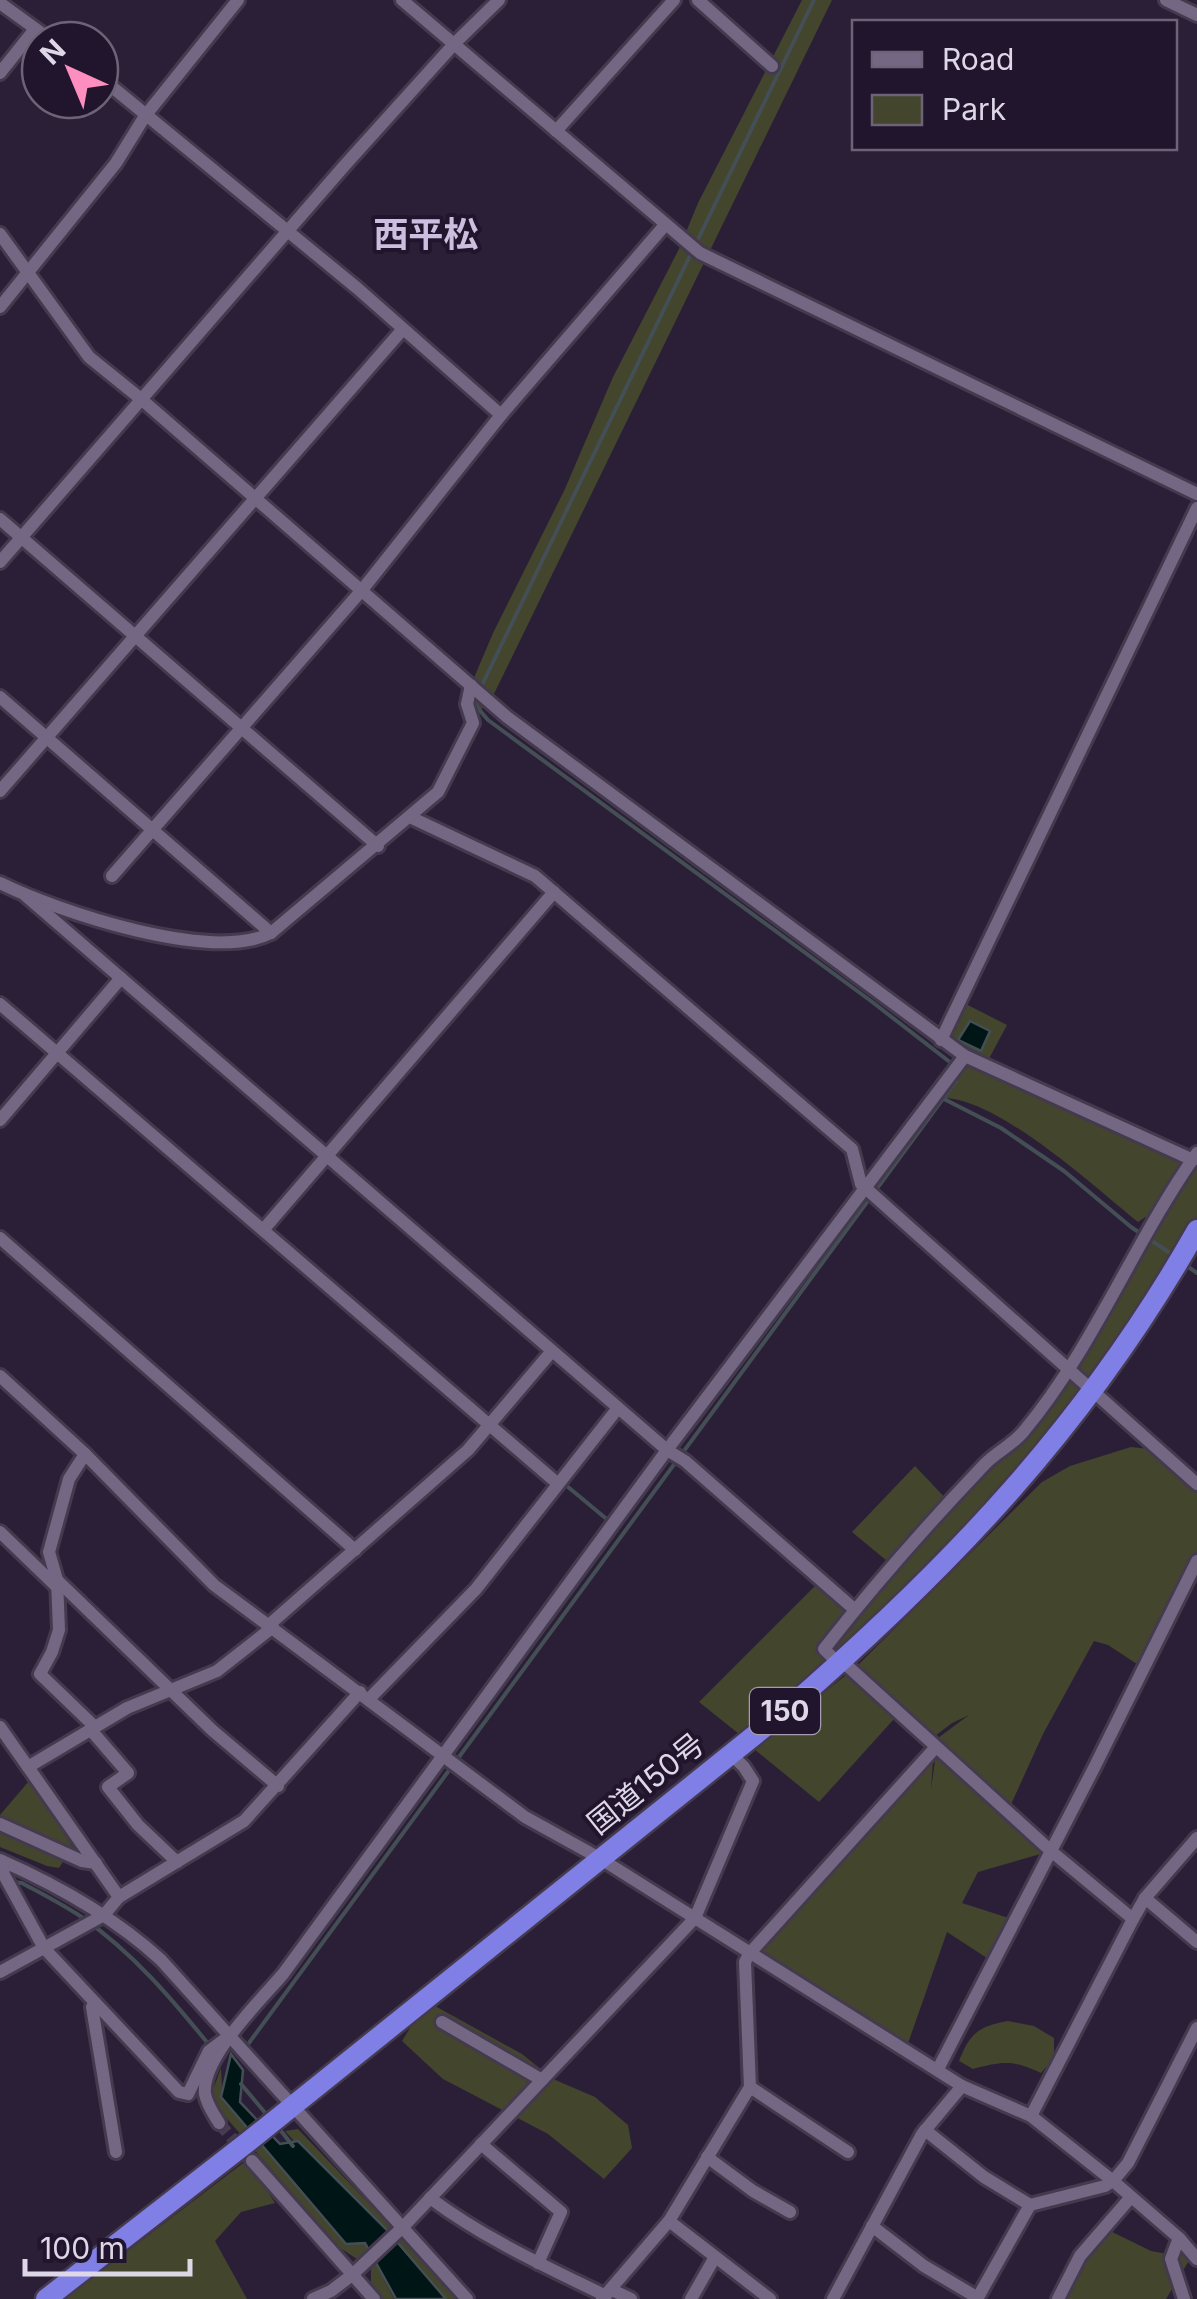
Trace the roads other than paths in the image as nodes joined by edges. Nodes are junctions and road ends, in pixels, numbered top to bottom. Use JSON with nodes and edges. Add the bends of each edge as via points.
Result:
{"nodes":[{"id":1,"x":238,"y":0,"type":"edge"},
{"id":2,"x":402,"y":0,"type":"edge"},
{"id":3,"x":499,"y":0,"type":"edge"},
{"id":4,"x":674,"y":0,"type":"edge"},
{"id":5,"x":698,"y":0,"type":"edge"},
{"id":6,"x":1166,"y":0,"type":"edge"},
{"id":7,"x":0,"y":3,"type":"edge"},
{"id":8,"x":1197,"y":15,"type":"edge"},
{"id":9,"x":24,"y":20,"type":"edge"},
{"id":10,"x":455,"y":44,"type":"junction"},
{"id":11,"x":20,"y":49,"type":"edge"},
{"id":12,"x":772,"y":66,"type":"dead end"},
{"id":13,"x":0,"y":73,"type":"edge"},
{"id":14,"x":120,"y":94,"type":"edge"},
{"id":15,"x":145,"y":116,"type":"junction"},
{"id":16,"x":556,"y":131,"type":"junction"},
{"id":17,"x":665,"y":225,"type":"junction"},
{"id":18,"x":288,"y":231,"type":"junction"},
{"id":19,"x":0,"y":234,"type":"edge"},
{"id":20,"x":27,"y":275,"type":"junction"},
{"id":21,"x":0,"y":307,"type":"edge"},
{"id":22,"x":403,"y":329,"type":"junction"},
{"id":23,"x":141,"y":399,"type":"junction"},
{"id":24,"x":500,"y":415,"type":"junction"},
{"id":25,"x":1197,"y":494,"type":"edge"},
{"id":26,"x":255,"y":498,"type":"junction"},
{"id":27,"x":1197,"y":508,"type":"edge"},
{"id":28,"x":0,"y":520,"type":"edge"},
{"id":29,"x":21,"y":537,"type":"junction"},
{"id":30,"x":0,"y":562,"type":"edge"},
{"id":31,"x":362,"y":590,"type":"junction"},
{"id":32,"x":136,"y":636,"type":"junction"},
{"id":33,"x":471,"y":685,"type":"junction"},
{"id":34,"x":0,"y":696,"type":"edge"},
{"id":35,"x":241,"y":728,"type":"junction"},
{"id":36,"x":48,"y":738,"type":"junction"},
{"id":37,"x":0,"y":791,"type":"edge"},
{"id":38,"x":410,"y":817,"type":"junction"},
{"id":39,"x":153,"y":828,"type":"junction"},
{"id":40,"x":378,"y":846,"type":"junction"},
{"id":41,"x":112,"y":876,"type":"dead end"},
{"id":42,"x":0,"y":883,"type":"edge"},
{"id":43,"x":554,"y":892,"type":"junction"},
{"id":44,"x":26,"y":896,"type":"junction"},
{"id":45,"x":272,"y":933,"type":"junction"},
{"id":46,"x":121,"y":978,"type":"junction"},
{"id":47,"x":0,"y":1004,"type":"edge"},
{"id":48,"x":941,"y":1040,"type":"junction"},
{"id":49,"x":58,"y":1052,"type":"junction"},
{"id":50,"x":958,"y":1064,"type":"junction"},
{"id":51,"x":0,"y":1120,"type":"edge"},
{"id":52,"x":327,"y":1156,"type":"junction"},
{"id":53,"x":1195,"y":1156,"type":"edge"},
{"id":54,"x":870,"y":1191,"type":"junction"},
{"id":55,"x":263,"y":1230,"type":"junction"},
{"id":56,"x":1197,"y":1230,"type":"edge"},
{"id":57,"x":0,"y":1238,"type":"edge"},
{"id":58,"x":552,"y":1351,"type":"junction"},
{"id":59,"x":1069,"y":1370,"type":"junction"},
{"id":60,"x":0,"y":1376,"type":"edge"},
{"id":61,"x":1094,"y":1392,"type":"junction"},
{"id":62,"x":618,"y":1408,"type":"junction"},
{"id":63,"x":490,"y":1424,"type":"junction"},
{"id":64,"x":667,"y":1450,"type":"junction"},
{"id":65,"x":85,"y":1454,"type":"junction"},
{"id":66,"x":557,"y":1483,"type":"junction"},
{"id":67,"x":1197,"y":1484,"type":"edge"},
{"id":68,"x":0,"y":1532,"type":"edge"},
{"id":69,"x":354,"y":1550,"type":"junction"},
{"id":70,"x":1197,"y":1560,"type":"edge"},
{"id":71,"x":57,"y":1584,"type":"junction"},
{"id":72,"x":854,"y":1610,"type":"junction"},
{"id":73,"x":271,"y":1626,"type":"junction"},
{"id":74,"x":840,"y":1663,"type":"junction"},
{"id":75,"x":172,"y":1690,"type":"junction"},
{"id":76,"x":365,"y":1696,"type":"junction"},
{"id":77,"x":0,"y":1727,"type":"edge"},
{"id":78,"x":92,"y":1728,"type":"junction"},
{"id":79,"x":935,"y":1748,"type":"junction"},
{"id":80,"x":731,"y":1754,"type":"junction"},
{"id":81,"x":444,"y":1755,"type":"junction"},
{"id":82,"x":28,"y":1767,"type":"junction"},
{"id":83,"x":278,"y":1786,"type":"junction"},
{"id":84,"x":0,"y":1824,"type":"edge"},
{"id":85,"x":1197,"y":1838,"type":"edge"},
{"id":86,"x":1051,"y":1851,"type":"junction"},
{"id":87,"x":1,"y":1860,"type":"edge"},
{"id":88,"x":601,"y":1860,"type":"junction"},
{"id":89,"x":176,"y":1862,"type":"junction"},
{"id":90,"x":96,"y":1863,"type":"junction"},
{"id":91,"x":15,"y":1894,"type":"junction"},
{"id":92,"x":120,"y":1897,"type":"junction"},
{"id":93,"x":1145,"y":1898,"type":"junction"},
{"id":94,"x":0,"y":1902,"type":"edge"},
{"id":95,"x":104,"y":1915,"type":"junction"},
{"id":96,"x":695,"y":1918,"type":"junction"},
{"id":97,"x":1133,"y":1919,"type":"junction"},
{"id":98,"x":1197,"y":1942,"type":"edge"},
{"id":99,"x":44,"y":1948,"type":"junction"},
{"id":100,"x":749,"y":1954,"type":"junction"},
{"id":101,"x":2,"y":1967,"type":"edge"},
{"id":102,"x":96,"y":2003,"type":"junction"},
{"id":103,"x":442,"y":2022,"type":"dead end"},
{"id":104,"x":1197,"y":2028,"type":"edge"},
{"id":105,"x":233,"y":2038,"type":"junction"},
{"id":106,"x":938,"y":2069,"type":"junction"},
{"id":107,"x":542,"y":2080,"type":"junction"},
{"id":108,"x":962,"y":2086,"type":"junction"},
{"id":109,"x":750,"y":2087,"type":"junction"},
{"id":110,"x":290,"y":2108,"type":"junction"},
{"id":111,"x":1031,"y":2116,"type":"junction"},
{"id":112,"x":219,"y":2122,"type":"tunnel mouth"},
{"id":113,"x":925,"y":2130,"type":"junction"},
{"id":114,"x":481,"y":2144,"type":"junction"},
{"id":115,"x":251,"y":2151,"type":"junction"},
{"id":116,"x":116,"y":2152,"type":"dead end"},
{"id":117,"x":848,"y":2152,"type":"dead end"},
{"id":118,"x":707,"y":2157,"type":"junction"},
{"id":119,"x":1113,"y":2181,"type":"junction"},
{"id":120,"x":1131,"y":2197,"type":"junction"},
{"id":121,"x":430,"y":2198,"type":"junction"},
{"id":122,"x":1030,"y":2205,"type":"junction"},
{"id":123,"x":790,"y":2212,"type":"dead end"},
{"id":124,"x":669,"y":2220,"type":"junction"},
{"id":125,"x":872,"y":2226,"type":"junction"},
{"id":126,"x":400,"y":2229,"type":"junction"},
{"id":127,"x":1179,"y":2238,"type":"junction"},
{"id":128,"x":715,"y":2256,"type":"junction"},
{"id":129,"x":1197,"y":2259,"type":"edge"},
{"id":130,"x":538,"y":2263,"type":"junction"},
{"id":131,"x":352,"y":2275,"type":"junction"},
{"id":132,"x":607,"y":2295,"type":"edge"},
{"id":133,"x":978,"y":2298,"type":"edge"},
{"id":134,"x":46,"y":2299,"type":"edge"},
{"id":135,"x":313,"y":2299,"type":"edge"},
{"id":136,"x":374,"y":2299,"type":"edge"},
{"id":137,"x":467,"y":2299,"type":"edge"},
{"id":138,"x":631,"y":2299,"type":"edge"},
{"id":139,"x":691,"y":2299,"type":"edge"},
{"id":140,"x":770,"y":2299,"type":"edge"},
{"id":141,"x":834,"y":2299,"type":"edge"},
{"id":142,"x":1058,"y":2299,"type":"edge"},
{"id":143,"x":1184,"y":2299,"type":"edge"}],
"edges":[{"from":1,"to":15,"type":"street"},
{"from":2,"to":10,"type":"street"},
{"from":3,"to":10,"type":"street"},
{"from":4,"to":16,"type":"street"},
{"from":5,"to":12,"type":"street"},
{"from":6,"to":8,"type":"street"},
{"from":7,"to":9,"type":"street"},
{"from":10,"to":16,"type":"street"},
{"from":10,"to":18,"type":"street"},
{"from":11,"to":13,"type":"street"},
{"from":14,"to":15,"type":"street"},
{"from":15,"to":18,"type":"street"},
{"from":15,"to":20,"type":"street"},
{"from":16,"to":17,"type":"street"},
{"from":17,"to":24,"type":"street"},
{"from":17,"to":25,"type":"street","via":[[700,253]]},
{"from":18,"to":22,"type":"street"},
{"from":18,"to":23,"type":"street"},
{"from":19,"to":20,"type":"street"},
{"from":20,"to":21,"type":"street"},
{"from":20,"to":23,"type":"street","via":[[89,358]]},
{"from":22,"to":24,"type":"street"},
{"from":22,"to":26,"type":"street"},
{"from":23,"to":26,"type":"street"},
{"from":23,"to":29,"type":"street"},
{"from":24,"to":31,"type":"street"},
{"from":26,"to":31,"type":"street"},
{"from":26,"to":32,"type":"street"},
{"from":27,"to":48,"type":"street"},
{"from":28,"to":29,"type":"street"},
{"from":29,"to":30,"type":"street"},
{"from":29,"to":32,"type":"street"},
{"from":31,"to":33,"type":"street"},
{"from":31,"to":35,"type":"street"},
{"from":32,"to":35,"type":"street"},
{"from":32,"to":36,"type":"street"},
{"from":33,"to":38,"type":"street","via":[[473,723],[438,792]]},
{"from":33,"to":48,"type":"street"},
{"from":34,"to":36,"type":"street"},
{"from":35,"to":39,"type":"street"},
{"from":35,"to":40,"type":"street"},
{"from":36,"to":37,"type":"street"},
{"from":36,"to":39,"type":"street"},
{"from":38,"to":40,"type":"street"},
{"from":38,"to":43,"type":"street","via":[[535,876]]},
{"from":39,"to":41,"type":"street"},
{"from":39,"to":45,"type":"street"},
{"from":40,"to":45,"type":"street"},
{"from":42,"to":44,"type":"street"},
{"from":43,"to":52,"type":"street"},
{"from":43,"to":54,"type":"street","via":[[852,1150]]},
{"from":44,"to":45,"type":"street","via":[[126,928],[191,939],[234,943]]},
{"from":44,"to":46,"type":"street"},
{"from":46,"to":49,"type":"street"},
{"from":46,"to":52,"type":"street"},
{"from":47,"to":49,"type":"street"},
{"from":48,"to":50,"type":"street"},
{"from":49,"to":51,"type":"street"},
{"from":49,"to":55,"type":"street"},
{"from":50,"to":53,"type":"street"},
{"from":50,"to":54,"type":"street"},
{"from":52,"to":55,"type":"street"},
{"from":52,"to":58,"type":"street"},
{"from":53,"to":59,"type":"street"},
{"from":54,"to":59,"type":"street"},
{"from":54,"to":64,"type":"street"},
{"from":55,"to":63,"type":"street"},
{"from":56,"to":61,"type":"highway","name":"国道150号","number":"150"},
{"from":57,"to":69,"type":"street"},
{"from":58,"to":62,"type":"street"},
{"from":58,"to":63,"type":"street"},
{"from":59,"to":61,"type":"street"},
{"from":59,"to":72,"type":"street","via":[[1024,1432],[985,1464]]},
{"from":60,"to":65,"type":"street"},
{"from":61,"to":67,"type":"street"},
{"from":61,"to":74,"type":"highway","name":"国道150号","number":"150","via":[[980,1528]]},
{"from":62,"to":64,"type":"street"},
{"from":62,"to":66,"type":"street"},
{"from":63,"to":66,"type":"street"},
{"from":63,"to":69,"type":"street"},
{"from":64,"to":72,"type":"street"},
{"from":64,"to":81,"type":"street"},
{"from":65,"to":71,"type":"street","via":[[69,1479],[50,1552]]},
{"from":65,"to":73,"type":"street","via":[[214,1585]]},
{"from":66,"to":76,"type":"street","via":[[476,1589]]},
{"from":68,"to":71,"type":"street"},
{"from":69,"to":73,"type":"street"},
{"from":70,"to":86,"type":"street"},
{"from":71,"to":75,"type":"street"},
{"from":71,"to":78,"type":"street","via":[[58,1630],[40,1674]]},
{"from":72,"to":74,"type":"street","via":[[824,1648]]},
{"from":73,"to":75,"type":"street","via":[[218,1670]]},
{"from":73,"to":76,"type":"street"},
{"from":74,"to":79,"type":"street"},
{"from":74,"to":80,"type":"highway","name":"国道150号","number":"150"},
{"from":75,"to":78,"type":"street"},
{"from":75,"to":83,"type":"street"},
{"from":76,"to":81,"type":"street"},
{"from":76,"to":83,"type":"street"},
{"from":77,"to":82,"type":"street"},
{"from":78,"to":82,"type":"street"},
{"from":78,"to":89,"type":"street","via":[[128,1772],[108,1787]]},
{"from":79,"to":86,"type":"street"},
{"from":79,"to":100,"type":"street"},
{"from":80,"to":88,"type":"highway","name":"国道150号","number":"150"},
{"from":80,"to":96,"type":"street","via":[[753,1781]]},
{"from":81,"to":88,"type":"street","via":[[525,1817]]},
{"from":81,"to":105,"type":"street"},
{"from":82,"to":90,"type":"street"},
{"from":83,"to":89,"type":"street","via":[[244,1821]]},
{"from":84,"to":90,"type":"street"},
{"from":85,"to":93,"type":"street"},
{"from":86,"to":97,"type":"street"},
{"from":86,"to":106,"type":"street"},
{"from":87,"to":91,"type":"street"},
{"from":87,"to":95,"type":"street"},
{"from":88,"to":96,"type":"street"},
{"from":88,"to":110,"type":"highway","name":"国道150号","number":"150"},
{"from":89,"to":92,"type":"street"},
{"from":90,"to":92,"type":"street"},
{"from":91,"to":94,"type":"street"},
{"from":91,"to":99,"type":"street"},
{"from":92,"to":95,"type":"street"},
{"from":93,"to":97,"type":"street"},
{"from":93,"to":98,"type":"street"},
{"from":95,"to":99,"type":"street"},
{"from":95,"to":105,"type":"street","via":[[162,1960]]},
{"from":96,"to":100,"type":"street"},
{"from":96,"to":107,"type":"street"},
{"from":97,"to":111,"type":"street"},
{"from":99,"to":101,"type":"street"},
{"from":99,"to":102,"type":"street"},
{"from":100,"to":106,"type":"street"},
{"from":100,"to":109,"type":"street"},
{"from":102,"to":105,"type":"street","via":[[184,2095],[209,2051]]},
{"from":102,"to":116,"type":"street"},
{"from":103,"to":107,"type":"street"},
{"from":104,"to":119,"type":"street"},
{"from":105,"to":110,"type":"street"},
{"from":105,"to":112,"type":"street","via":[[206,2084]]},
{"from":106,"to":108,"type":"street"},
{"from":107,"to":114,"type":"street"},
{"from":108,"to":111,"type":"street"},
{"from":108,"to":113,"type":"street"},
{"from":109,"to":117,"type":"street"},
{"from":109,"to":118,"type":"street"},
{"from":110,"to":115,"type":"highway","name":"国道150号","number":"150"},
{"from":110,"to":126,"type":"street"},
{"from":111,"to":119,"type":"street"},
{"from":113,"to":122,"type":"street"},
{"from":113,"to":125,"type":"street"},
{"from":114,"to":121,"type":"street"},
{"from":114,"to":130,"type":"street","via":[[561,2212]]},
{"from":115,"to":131,"type":"street"},
{"from":115,"to":134,"type":"highway","name":"国道150号","number":"150"},
{"from":118,"to":123,"type":"street"},
{"from":118,"to":124,"type":"street"},
{"from":119,"to":120,"type":"street"},
{"from":119,"to":122,"type":"street"},
{"from":120,"to":127,"type":"street"},
{"from":120,"to":142,"type":"street","via":[[1080,2256]]},
{"from":121,"to":126,"type":"street"},
{"from":121,"to":130,"type":"street"},
{"from":122,"to":133,"type":"street"},
{"from":124,"to":128,"type":"street"},
{"from":124,"to":132,"type":"street"},
{"from":125,"to":133,"type":"street"},
{"from":125,"to":141,"type":"street"},
{"from":126,"to":131,"type":"street"},
{"from":126,"to":137,"type":"street"},
{"from":127,"to":129,"type":"street"},
{"from":127,"to":143,"type":"street","via":[[1172,2259]]},
{"from":128,"to":139,"type":"street"},
{"from":128,"to":140,"type":"street"},
{"from":130,"to":132,"type":"street"},
{"from":131,"to":135,"type":"street"},
{"from":131,"to":136,"type":"street"},
{"from":132,"to":138,"type":"street"}]}
